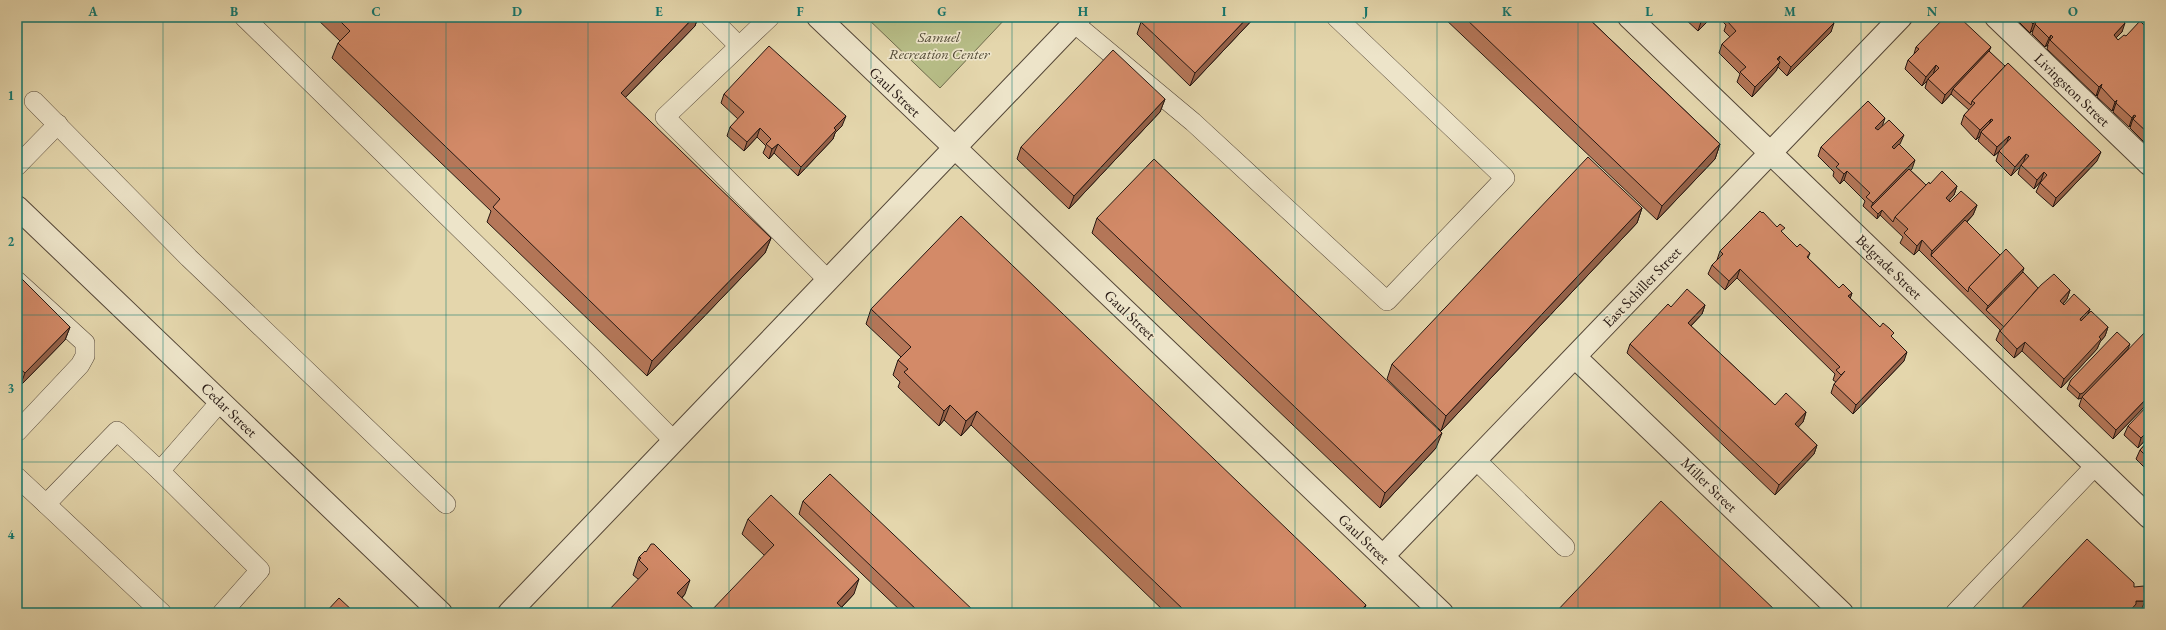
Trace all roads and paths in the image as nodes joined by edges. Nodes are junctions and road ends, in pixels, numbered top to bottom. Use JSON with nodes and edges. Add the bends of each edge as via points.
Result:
{"nodes":[{"id":1,"x":244,"y":17,"type":"edge"},
{"id":2,"x":710,"y":17,"type":"edge"},
{"id":3,"x":770,"y":17,"type":"edge"},
{"id":4,"x":818,"y":17,"type":"edge"},
{"id":5,"x":1336,"y":17,"type":"edge"},
{"id":6,"x":1629,"y":17,"type":"edge"},
{"id":7,"x":1901,"y":17,"type":"edge"},
{"id":8,"x":1996,"y":17,"type":"edge"},
{"id":9,"x":1077,"y":20,"type":"edge"},
{"id":10,"x":739,"y":46,"type":"junction"},
{"id":11,"x":34,"y":101,"type":"dead end"},
{"id":12,"x":58,"y":124,"type":"junction"},
{"id":13,"x":954,"y":148,"type":"junction"},
{"id":14,"x":1770,"y":152,"type":"junction"},
{"id":15,"x":2149,"y":164,"type":"edge"},
{"id":16,"x":17,"y":166,"type":"edge"},
{"id":17,"x":17,"y":207,"type":"edge"},
{"id":18,"x":828,"y":280,"type":"junction"},
{"id":19,"x":17,"y":281,"type":"edge"},
{"id":20,"x":1575,"y":357,"type":"junction"},
{"id":21,"x":220,"y":402,"type":"junction"},
{"id":22,"x":17,"y":432,"type":"edge"},
{"id":23,"x":674,"y":441,"type":"junction"},
{"id":24,"x":1476,"y":460,"type":"junction"},
{"id":25,"x":2096,"y":465,"type":"junction"},
{"id":26,"x":160,"y":471,"type":"junction"},
{"id":27,"x":17,"y":477,"type":"edge"},
{"id":28,"x":46,"y":504,"type":"junction"},
{"id":29,"x":446,"y":504,"type":"dead end"},
{"id":30,"x":2149,"y":516,"type":"edge"},
{"id":31,"x":1565,"y":547,"type":"dead end"},
{"id":32,"x":1383,"y":556,"type":"junction"},
{"id":33,"x":162,"y":613,"type":"edge"},
{"id":34,"x":222,"y":613,"type":"edge"},
{"id":35,"x":441,"y":613,"type":"edge"},
{"id":36,"x":509,"y":613,"type":"edge"},
{"id":37,"x":1442,"y":613,"type":"edge"},
{"id":38,"x":1842,"y":613,"type":"edge"},
{"id":39,"x":1955,"y":613,"type":"edge"}],
"edges":[{"from":1,"to":23,"type":"lane"},
{"from":2,"to":10,"type":"lane"},
{"from":3,"to":10,"type":"lane"},
{"from":4,"to":13,"type":"street","name":"Gaul Street"},
{"from":5,"to":9,"type":"lane","via":[[1505,178],[1387,301],[1193,122]]},
{"from":6,"to":14,"type":"street","name":"Belgrade Street"},
{"from":7,"to":14,"type":"street","name":"East Schiller Street"},
{"from":8,"to":15,"type":"street","name":"Livingston Street"},
{"from":9,"to":13,"type":"street"},
{"from":10,"to":18,"type":"lane","via":[[665,117]]},
{"from":11,"to":12,"type":"lane"},
{"from":12,"to":16,"type":"lane"},
{"from":12,"to":29,"type":"lane","via":[[189,258]]},
{"from":13,"to":18,"type":"street"},
{"from":13,"to":32,"type":"street","name":"Gaul Street"},
{"from":14,"to":20,"type":"street","name":"East Schiller Street"},
{"from":14,"to":25,"type":"street","name":"Belgrade Street"},
{"from":17,"to":21,"type":"street","name":"Cedar Street"},
{"from":18,"to":23,"type":"street"},
{"from":19,"to":22,"type":"lane","via":[[84,343],[85,356],[80,365]]},
{"from":20,"to":24,"type":"street","name":"East Schiller Street"},
{"from":20,"to":38,"type":"street","name":"Miller Street"},
{"from":21,"to":26,"type":"lane"},
{"from":21,"to":35,"type":"street","name":"Cedar Street"},
{"from":23,"to":36,"type":"street"},
{"from":24,"to":31,"type":"lane"},
{"from":24,"to":32,"type":"street","name":"East Schiller Street"},
{"from":25,"to":30,"type":"street","name":"Belgrade Street"},
{"from":25,"to":39,"type":"lane"},
{"from":26,"to":28,"type":"lane","via":[[117,431]]},
{"from":26,"to":34,"type":"lane","via":[[260,570]]},
{"from":27,"to":28,"type":"lane"},
{"from":28,"to":33,"type":"lane"},
{"from":32,"to":37,"type":"street","name":"Gaul Street"}]}
